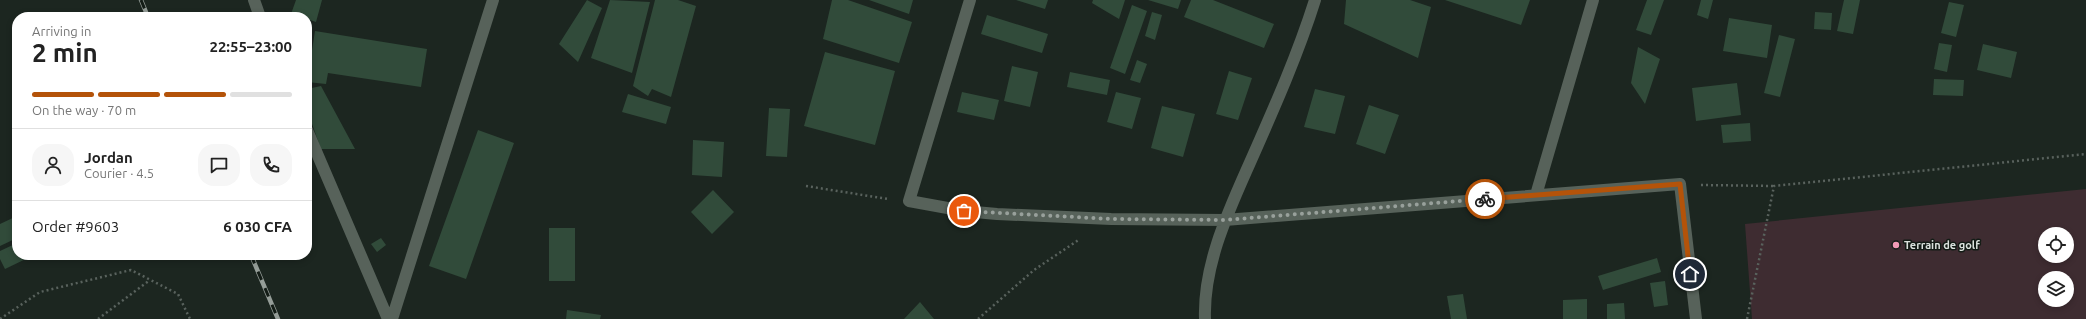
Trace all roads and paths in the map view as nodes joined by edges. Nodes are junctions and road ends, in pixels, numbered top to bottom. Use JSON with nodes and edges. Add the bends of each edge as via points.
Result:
{"nodes":[{"id":1,"x":254,"y":0,"type":"edge"},
{"id":2,"x":493,"y":0,"type":"edge"},
{"id":3,"x":970,"y":0,"type":"edge"},
{"id":4,"x":1315,"y":0,"type":"edge"},
{"id":5,"x":1593,"y":0,"type":"edge"},
{"id":6,"x":258,"y":12,"type":"edge"},
{"id":7,"x":312,"y":142,"type":"edge"},
{"id":8,"x":2086,"y":154,"type":"edge"},
{"id":9,"x":1680,"y":184,"type":"junction"},
{"id":10,"x":806,"y":186,"type":"dead end"},
{"id":11,"x":1774,"y":186,"type":"junction"},
{"id":12,"x":1536,"y":195,"type":"junction"},
{"id":13,"x":909,"y":201,"type":"junction"},
{"id":14,"x":1111,"y":219,"type":"junction"},
{"id":15,"x":1225,"y":220,"type":"junction"},
{"id":16,"x":150,"y":280,"type":"junction"},
{"id":17,"x":0,"y":319,"type":"edge"},
{"id":18,"x":98,"y":319,"type":"edge"},
{"id":19,"x":190,"y":319,"type":"edge"},
{"id":20,"x":388,"y":319,"type":"edge"},
{"id":21,"x":392,"y":319,"type":"edge"},
{"id":22,"x":978,"y":319,"type":"edge"},
{"id":23,"x":1205,"y":319,"type":"edge"},
{"id":24,"x":1696,"y":319,"type":"edge"},
{"id":25,"x":1747,"y":319,"type":"edge"}],
"edges":[{"from":1,"to":6,"type":"street"},
{"from":2,"to":21,"type":"street"},
{"from":3,"to":13,"type":"street"},
{"from":4,"to":15,"type":"street","via":[[1288,75]]},
{"from":5,"to":12,"type":"street"},
{"from":7,"to":20,"type":"street"},
{"from":8,"to":11,"type":"path"},
{"from":9,"to":11,"type":"path"},
{"from":9,"to":12,"type":"street"},
{"from":9,"to":24,"type":"street"},
{"from":10,"to":13,"type":"path"},
{"from":11,"to":25,"type":"path"},
{"from":12,"to":15,"type":"street"},
{"from":13,"to":14,"type":"street","via":[[984,213]]},
{"from":14,"to":15,"type":"street"},
{"from":14,"to":22,"type":"path","via":[[1034,270]]},
{"from":15,"to":23,"type":"street","via":[[1204,303]]},
{"from":16,"to":17,"type":"path","via":[[131,270],[40,292]]},
{"from":16,"to":18,"type":"path"},
{"from":16,"to":19,"type":"path","via":[[178,294]]}]}
